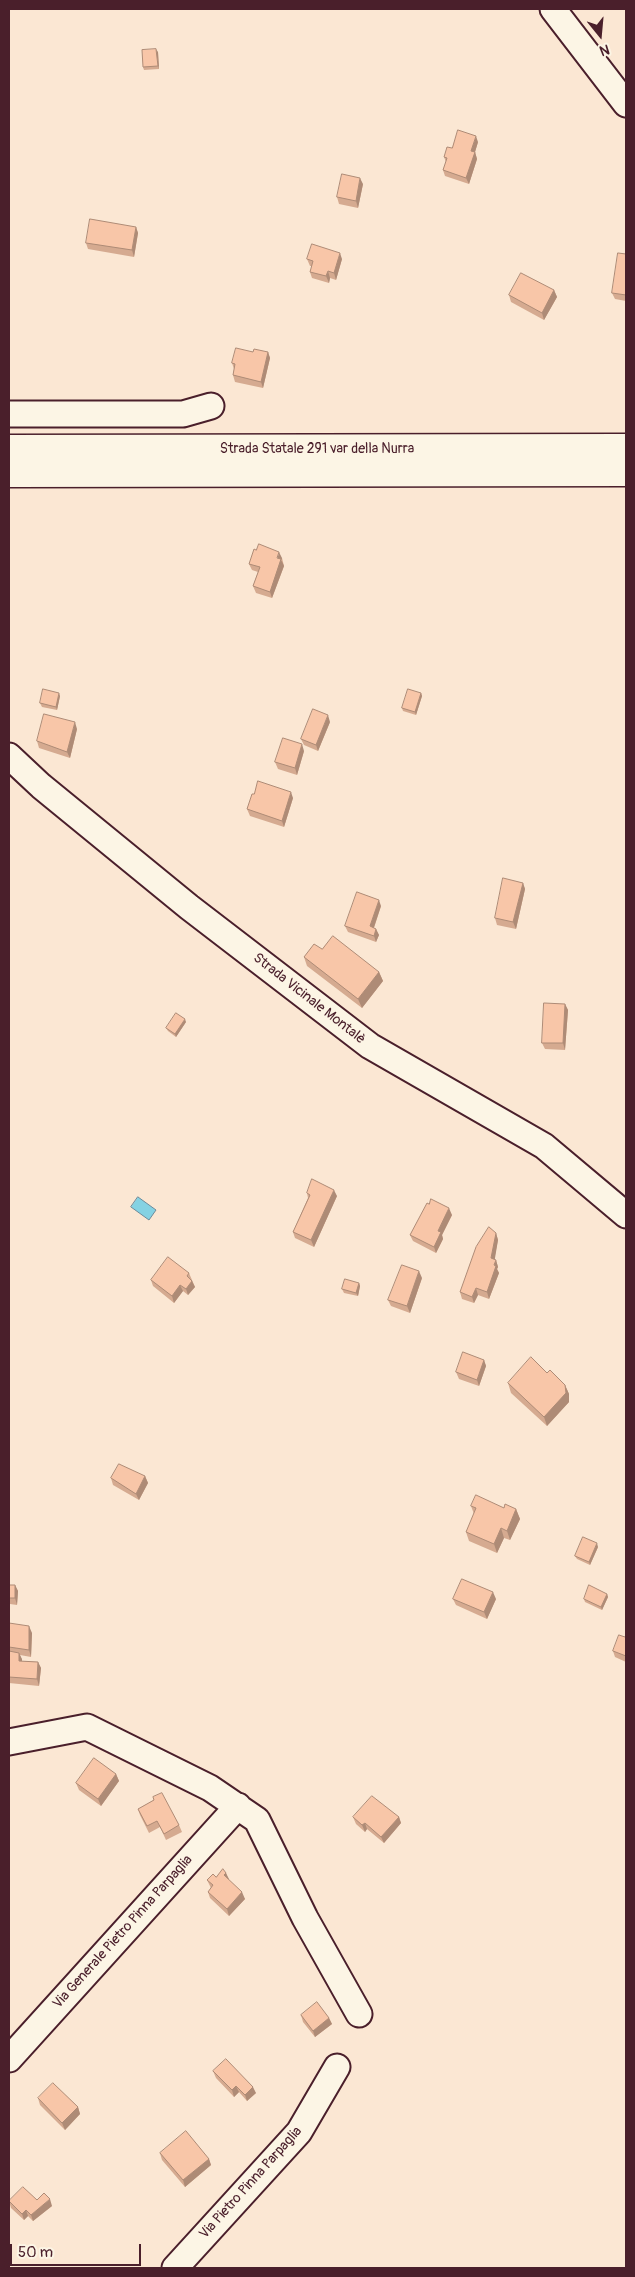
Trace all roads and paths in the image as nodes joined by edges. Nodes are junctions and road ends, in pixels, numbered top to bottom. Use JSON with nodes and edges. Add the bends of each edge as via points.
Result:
{"nodes":[{"id":1,"x":553,"y":9,"type":"edge"},
{"id":2,"x":626,"y":104,"type":"edge"},
{"id":3,"x":211,"y":406,"type":"dead end"},
{"id":4,"x":9,"y":414,"type":"edge"},
{"id":5,"x":626,"y":448,"type":"edge"},
{"id":6,"x":9,"y":449,"type":"edge"},
{"id":7,"x":626,"y":472,"type":"edge"},
{"id":8,"x":9,"y":473,"type":"edge"},
{"id":9,"x":9,"y":756,"type":"edge"},
{"id":10,"x":626,"y":1215,"type":"edge"},
{"id":11,"x":9,"y":1742,"type":"edge"},
{"id":12,"x":238,"y":1806,"type":"junction"},
{"id":13,"x":359,"y":2014,"type":"dead end"},
{"id":14,"x":9,"y":2058,"type":"edge"},
{"id":15,"x":337,"y":2067,"type":"dead end"},
{"id":16,"x":175,"y":2268,"type":"edge"}],
"edges":[{"from":1,"to":2,"type":"street"},
{"from":3,"to":4,"type":"street","via":[[183,414]]},
{"from":5,"to":6,"type":"highway","name":"Strada Statale 291 var della Nurra"},
{"from":7,"to":8,"type":"highway","name":"Strada Statale 291 var della Nurra"},
{"from":9,"to":10,"type":"street","name":"Strada Vicinale Montalè","via":[[189,907],[370,1046],[544,1146]]},
{"from":11,"to":12,"type":"street","via":[[87,1727],[210,1788]]},
{"from":12,"to":13,"type":"street","via":[[257,1820]]},
{"from":12,"to":14,"type":"street","name":"Via Generale Pietro Pinna Parpaglia"},
{"from":15,"to":16,"type":"street","name":"Via Pietro Pinna Parpaglia","via":[[299,2132]]}]}
